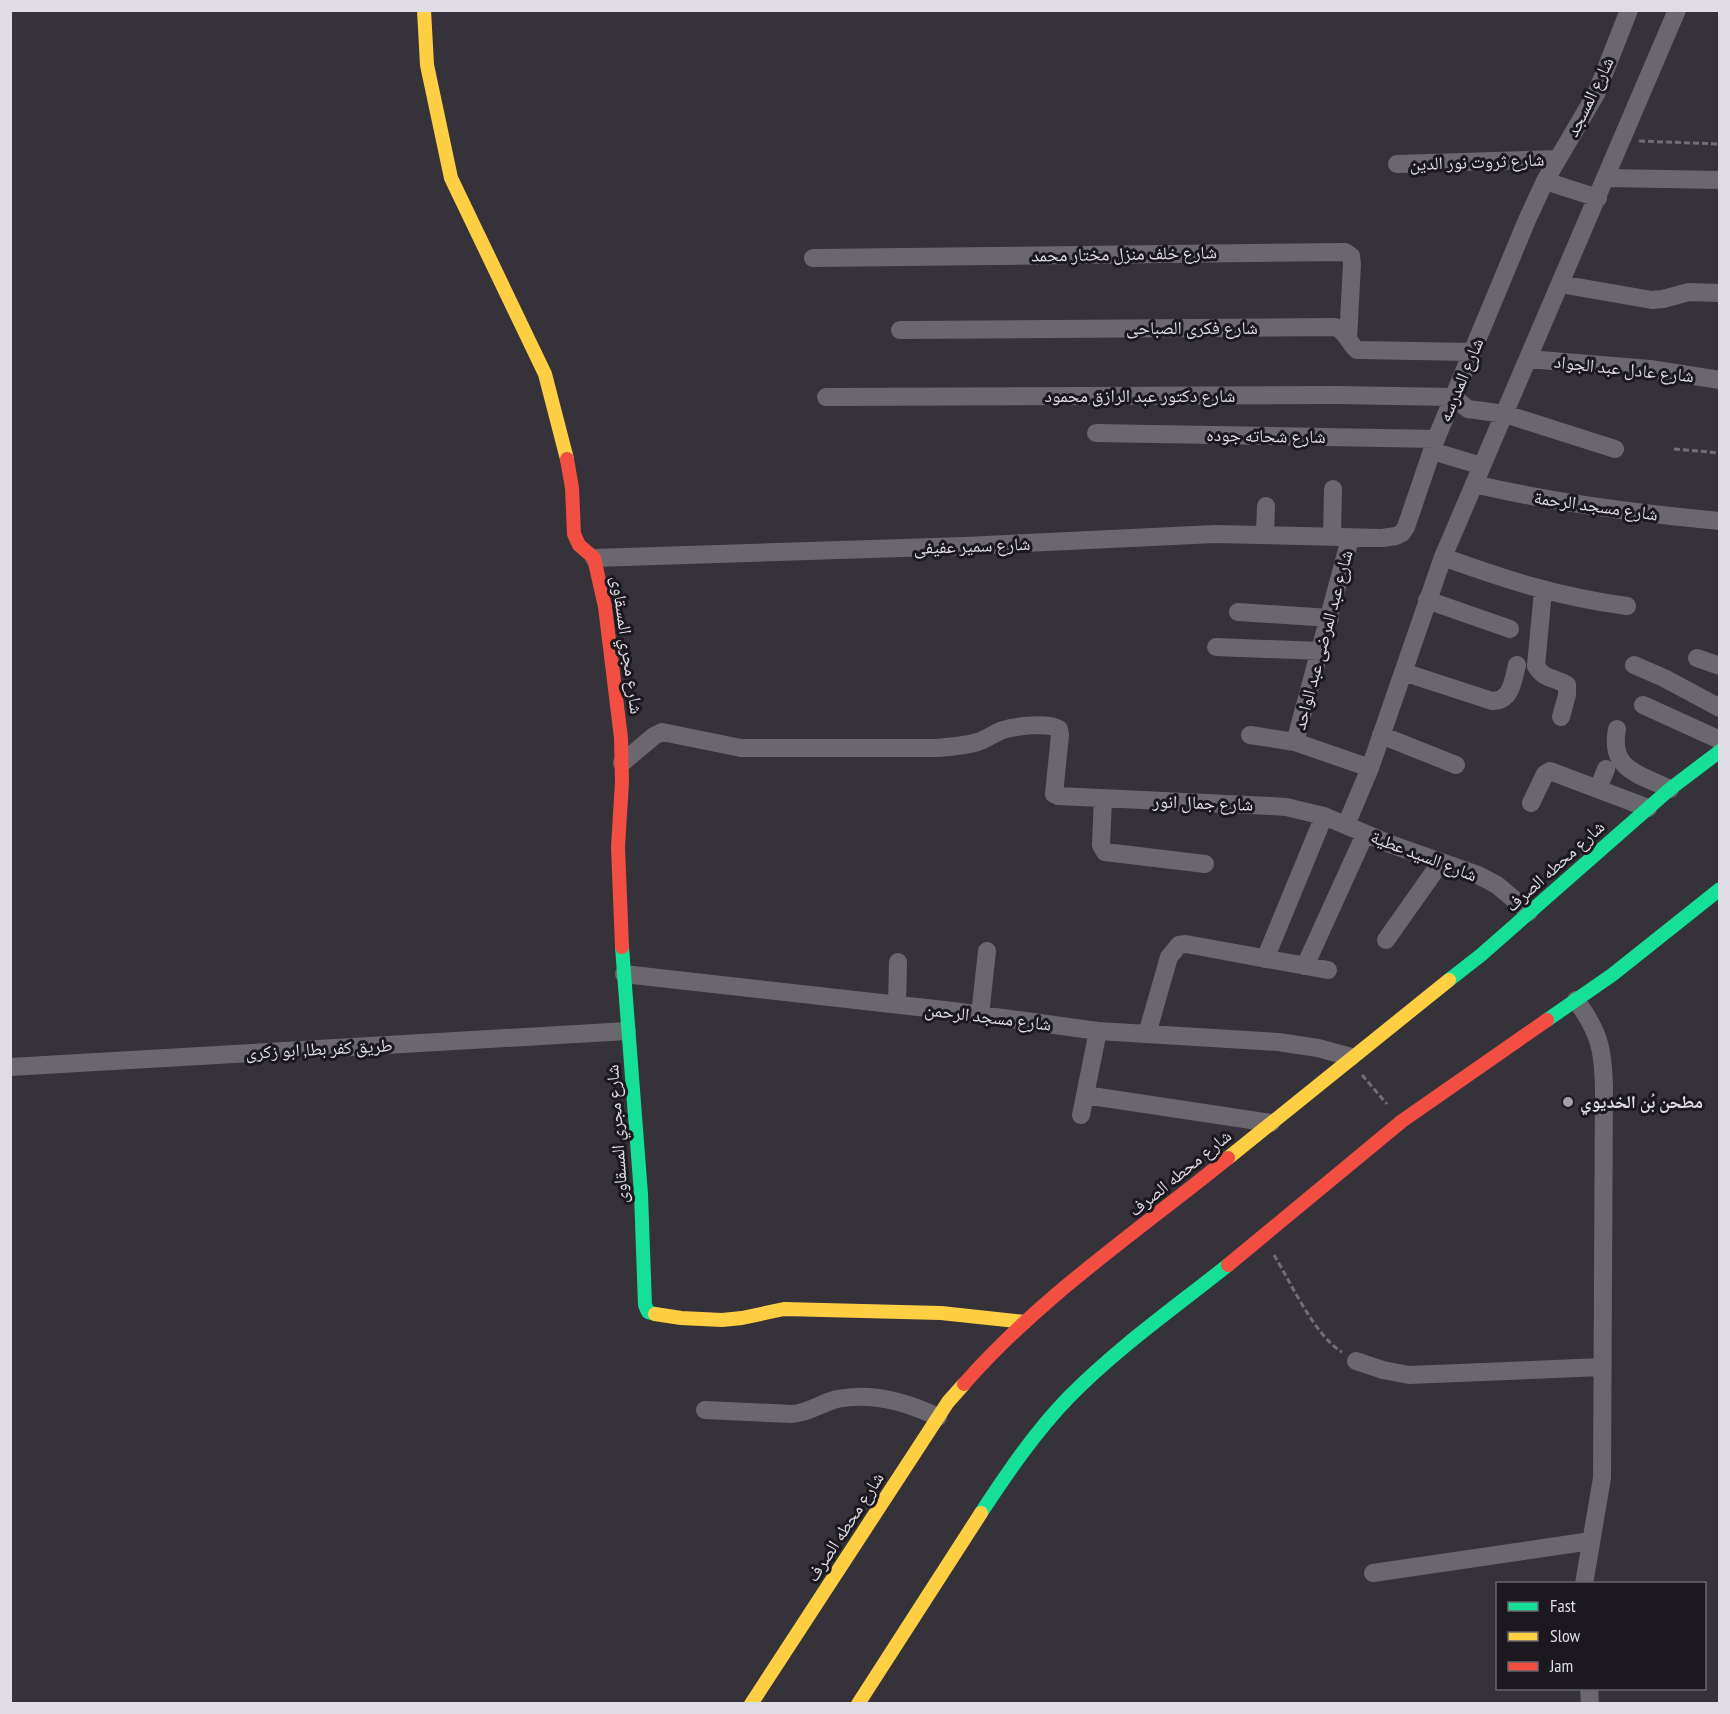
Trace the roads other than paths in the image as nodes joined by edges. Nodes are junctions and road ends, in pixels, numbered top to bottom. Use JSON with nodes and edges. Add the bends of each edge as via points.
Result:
{"nodes":[{"id":1,"x":424,"y":10,"type":"edge"},
{"id":2,"x":1629,"y":10,"type":"edge"},
{"id":3,"x":1677,"y":10,"type":"edge"},
{"id":4,"x":1558,"y":159,"type":"junction"},
{"id":5,"x":1397,"y":164,"type":"dead end"},
{"id":6,"x":1606,"y":178,"type":"junction"},
{"id":7,"x":1719,"y":180,"type":"edge"},
{"id":8,"x":1545,"y":181,"type":"junction"},
{"id":9,"x":1598,"y":198,"type":"junction"},
{"id":10,"x":813,"y":258,"type":"dead end"},
{"id":11,"x":1560,"y":284,"type":"junction"},
{"id":12,"x":1719,"y":293,"type":"edge"},
{"id":13,"x":900,"y":330,"type":"dead end"},
{"id":14,"x":1348,"y":339,"type":"junction"},
{"id":15,"x":1473,"y":352,"type":"junction"},
{"id":16,"x":1528,"y":359,"type":"junction"},
{"id":17,"x":1719,"y":380,"type":"edge"},
{"id":18,"x":826,"y":397,"type":"dead end"},
{"id":19,"x":1454,"y":397,"type":"junction"},
{"id":20,"x":1505,"y":414,"type":"junction"},
{"id":21,"x":1096,"y":433,"type":"dead end"},
{"id":22,"x":1434,"y":445,"type":"junction"},
{"id":23,"x":1615,"y":449,"type":"dead end"},
{"id":24,"x":1482,"y":466,"type":"junction"},
{"id":25,"x":1474,"y":484,"type":"junction"},
{"id":26,"x":1333,"y":489,"type":"dead end"},
{"id":27,"x":1266,"y":506,"type":"dead end"},
{"id":28,"x":1719,"y":521,"type":"edge"},
{"id":29,"x":1265,"y":534,"type":"junction"},
{"id":30,"x":1332,"y":537,"type":"junction"},
{"id":31,"x":1350,"y":538,"type":"junction"},
{"id":32,"x":1443,"y":557,"type":"junction"},
{"id":33,"x":594,"y":558,"type":"junction"},
{"id":34,"x":1543,"y":591,"type":"junction"},
{"id":35,"x":1427,"y":600,"type":"junction"},
{"id":36,"x":1627,"y":606,"type":"dead end"},
{"id":37,"x":1238,"y":612,"type":"dead end"},
{"id":38,"x":1330,"y":618,"type":"junction"},
{"id":39,"x":1510,"y":629,"type":"dead end"},
{"id":40,"x":1216,"y":647,"type":"dead end"},
{"id":41,"x":1321,"y":651,"type":"junction"},
{"id":42,"x":1697,"y":658,"type":"dead end"},
{"id":43,"x":1517,"y":665,"type":"dead end"},
{"id":44,"x":1635,"y":665,"type":"dead end"},
{"id":45,"x":1719,"y":666,"type":"edge"},
{"id":46,"x":1403,"y":672,"type":"junction"},
{"id":47,"x":1643,"y":705,"type":"dead end"},
{"id":48,"x":1719,"y":708,"type":"edge"},
{"id":49,"x":1561,"y":717,"type":"dead end"},
{"id":50,"x":1617,"y":729,"type":"dead end"},
{"id":51,"x":1250,"y":735,"type":"dead end"},
{"id":52,"x":1381,"y":735,"type":"junction"},
{"id":53,"x":1719,"y":740,"type":"edge"},
{"id":54,"x":1295,"y":742,"type":"junction"},
{"id":55,"x":1719,"y":751,"type":"edge"},
{"id":56,"x":622,"y":763,"type":"junction"},
{"id":57,"x":1456,"y":765,"type":"dead end"},
{"id":58,"x":1370,"y":768,"type":"junction"},
{"id":59,"x":1606,"y":769,"type":"dead end"},
{"id":60,"x":1598,"y":789,"type":"junction"},
{"id":61,"x":1670,"y":789,"type":"junction"},
{"id":62,"x":1103,"y":799,"type":"junction"},
{"id":63,"x":1531,"y":802,"type":"dead end"},
{"id":64,"x":1648,"y":808,"type":"junction"},
{"id":65,"x":1324,"y":816,"type":"junction"},
{"id":66,"x":1346,"y":825,"type":"junction"},
{"id":67,"x":1365,"y":834,"type":"junction"},
{"id":68,"x":1441,"y":862,"type":"junction"},
{"id":69,"x":1205,"y":864,"type":"dead end"},
{"id":70,"x":1719,"y":890,"type":"edge"},
{"id":71,"x":1529,"y":912,"type":"junction"},
{"id":72,"x":1386,"y":940,"type":"dead end"},
{"id":73,"x":987,"y":951,"type":"dead end"},
{"id":74,"x":1265,"y":959,"type":"junction"},
{"id":75,"x":898,"y":962,"type":"dead end"},
{"id":76,"x":1305,"y":966,"type":"junction"},
{"id":77,"x":1328,"y":970,"type":"dead end"},
{"id":78,"x":624,"y":974,"type":"junction"},
{"id":79,"x":1576,"y":1000,"type":"junction"},
{"id":80,"x":897,"y":1005,"type":"junction"},
{"id":81,"x":980,"y":1015,"type":"junction"},
{"id":82,"x":627,"y":1031,"type":"junction"},
{"id":83,"x":1098,"y":1031,"type":"junction"},
{"id":84,"x":1147,"y":1034,"type":"junction"},
{"id":85,"x":1355,"y":1064,"type":"junction"},
{"id":86,"x":10,"y":1067,"type":"edge"},
{"id":87,"x":1085,"y":1095,"type":"junction"},
{"id":88,"x":1081,"y":1115,"type":"dead end"},
{"id":89,"x":1271,"y":1123,"type":"junction"},
{"id":90,"x":1025,"y":1322,"type":"junction"},
{"id":91,"x":1356,"y":1361,"type":"road end"},
{"id":92,"x":1602,"y":1367,"type":"junction"},
{"id":93,"x":705,"y":1410,"type":"dead end"},
{"id":94,"x":938,"y":1417,"type":"junction"},
{"id":95,"x":1591,"y":1541,"type":"junction"},
{"id":96,"x":1373,"y":1573,"type":"dead end"},
{"id":97,"x":1584,"y":1582,"type":"edge"},
{"id":98,"x":752,"y":1704,"type":"edge"},
{"id":99,"x":858,"y":1704,"type":"edge"}],
"edges":[{"from":1,"to":33,"type":"street","name":"شارع مجري المسقاوى","via":[[427,65],[451,178],[545,374],[567,457],[574,534],[579,545]]},
{"from":2,"to":4,"type":"street","name":"شارع المسجد","via":[[1596,94]]},
{"from":3,"to":6,"type":"street"},
{"from":4,"to":5,"type":"street","name":"شارع ثروت نور الدين"},
{"from":4,"to":8,"type":"street","name":"شارع المسجد"},
{"from":6,"to":7,"type":"street"},
{"from":6,"to":9,"type":"street"},
{"from":8,"to":9,"type":"street"},
{"from":8,"to":15,"type":"street","name":"شارع المدرسه"},
{"from":9,"to":11,"type":"street"},
{"from":10,"to":14,"type":"street","name":"شارع خلف منزل مختار محمد","via":[[1345,252],[1351,256],[1352,264]]},
{"from":11,"to":12,"type":"street","via":[[1652,300],[1689,292]]},
{"from":11,"to":16,"type":"street"},
{"from":13,"to":14,"type":"street","name":"شارع فكرى الصباحى","via":[[1335,327]]},
{"from":14,"to":15,"type":"street","name":"شارع فكرى الصباحى","via":[[1357,350]]},
{"from":15,"to":19,"type":"street","name":"شارع المدرسه"},
{"from":16,"to":17,"type":"street","name":"شارع عادل عبد الجواد","via":[[1650,369]]},
{"from":16,"to":20,"type":"street"},
{"from":18,"to":19,"type":"street","name":"شارع دكتور عبد الرازق محمود"},
{"from":19,"to":20,"type":"street","via":[[1468,409]]},
{"from":19,"to":22,"type":"street","name":"شارع المدرسه"},
{"from":20,"to":23,"type":"street"},
{"from":20,"to":24,"type":"street"},
{"from":21,"to":22,"type":"street","name":"شارع شحاته جوده"},
{"from":22,"to":24,"type":"street","name":"شارع شحاته جوده"},
{"from":22,"to":31,"type":"street","name":"شارع المدرسه","via":[[1402,533],[1389,538]]},
{"from":24,"to":25,"type":"street"},
{"from":25,"to":28,"type":"street","name":"شارع مسجد الرحمة","via":[[1635,513]]},
{"from":25,"to":32,"type":"street"},
{"from":26,"to":30,"type":"street"},
{"from":27,"to":29,"type":"street"},
{"from":29,"to":30,"type":"street","name":"شارع سمير عفيفى"},
{"from":29,"to":33,"type":"street","name":"شارع سمير عفيفى"},
{"from":30,"to":31,"type":"street","name":"شارع سمير عفيفى"},
{"from":31,"to":38,"type":"street","name":"شارع عبد المرضى عبد الواحد"},
{"from":32,"to":34,"type":"street"},
{"from":32,"to":35,"type":"street"},
{"from":33,"to":56,"type":"street","name":"شارع مجري المسقاوى","via":[[614,672]]},
{"from":34,"to":36,"type":"street"},
{"from":34,"to":49,"type":"street","via":[[1536,666],[1546,678],[1563,683],[1568,690]]},
{"from":35,"to":39,"type":"street"},
{"from":35,"to":46,"type":"street"},
{"from":37,"to":38,"type":"street"},
{"from":38,"to":41,"type":"street","name":"شارع عبد المرضى عبد الواحد"},
{"from":40,"to":41,"type":"street"},
{"from":41,"to":54,"type":"street","name":"شارع عبد المرضى عبد الواحد"},
{"from":42,"to":45,"type":"street"},
{"from":43,"to":46,"type":"street","via":[[1509,694],[1498,701]]},
{"from":44,"to":48,"type":"street"},
{"from":46,"to":52,"type":"street"},
{"from":47,"to":53,"type":"street"},
{"from":50,"to":61,"type":"street","via":[[1615,748],[1624,766]]},
{"from":51,"to":54,"type":"street"},
{"from":52,"to":57,"type":"street"},
{"from":52,"to":58,"type":"street"},
{"from":54,"to":58,"type":"street"},
{"from":55,"to":61,"type":"street","name":"شارع محطه الصرف"},
{"from":56,"to":62,"type":"street","name":"شارع جمال انور","via":[[662,732],[741,748],[936,748],[962,746],[1025,726],[1054,726],[1060,735],[1054,794]]},
{"from":56,"to":78,"type":"street","name":"شارع مجري المسقاوى","via":[[618,847]]},
{"from":58,"to":66,"type":"street"},
{"from":59,"to":60,"type":"street"},
{"from":60,"to":63,"type":"street","via":[[1554,771],[1545,774]]},
{"from":60,"to":64,"type":"street"},
{"from":61,"to":64,"type":"street","name":"شارع محطه الصرف"},
{"from":62,"to":65,"type":"street","name":"شارع جمال انور","via":[[1286,807]]},
{"from":62,"to":69,"type":"street","via":[[1101,845],[1105,852]]},
{"from":64,"to":71,"type":"street","name":"شارع محطه الصرف"},
{"from":65,"to":66,"type":"street","name":"شارع جمال انور"},
{"from":65,"to":74,"type":"street"},
{"from":66,"to":67,"type":"street","name":"شارع السيد عطية"},
{"from":67,"to":68,"type":"street","name":"شارع السيد عطية"},
{"from":67,"to":76,"type":"street"},
{"from":68,"to":71,"type":"street","name":"شارع السيد عطية","via":[[1497,885]]},
{"from":68,"to":72,"type":"street"},
{"from":70,"to":79,"type":"street"},
{"from":71,"to":85,"type":"street","name":"شارع محطه الصرف"},
{"from":73,"to":81,"type":"street"},
{"from":74,"to":76,"type":"street"},
{"from":74,"to":84,"type":"street","via":[[1179,945],[1169,957]]},
{"from":75,"to":80,"type":"street"},
{"from":76,"to":77,"type":"street"},
{"from":78,"to":80,"type":"street","name":"شارع مسجد الرحمن"},
{"from":78,"to":82,"type":"street","name":"شارع مجري المسقاوى"},
{"from":79,"to":92,"type":"street","via":[[1601,1044],[1603,1064]]},
{"from":79,"to":99,"type":"street","via":[[1401,1121],[1105,1363],[1070,1396],[1004,1478]]},
{"from":80,"to":81,"type":"street","name":"شارع مسجد الرحمن"},
{"from":81,"to":83,"type":"street","name":"شارع مسجد الرحمن"},
{"from":82,"to":86,"type":"street","name":"طريق كفر بطا, ابو زكرى"},
{"from":82,"to":90,"type":"street","name":"شارع مجري المسقاوى","via":[[648,1312],[741,1319],[771,1309],[941,1313]]},
{"from":83,"to":84,"type":"street","name":"شارع مسجد الرحمن"},
{"from":83,"to":87,"type":"street"},
{"from":84,"to":85,"type":"street","name":"شارع مسجد الرحمن","via":[[1278,1042],[1318,1048]]},
{"from":85,"to":89,"type":"street","name":"شارع محطه الصرف"},
{"from":87,"to":88,"type":"street"},
{"from":87,"to":89,"type":"street"},
{"from":89,"to":90,"type":"street","name":"شارع محطه الصرف"},
{"from":90,"to":94,"type":"street","name":"شارع محطه الصرف","via":[[969,1376]]},
{"from":91,"to":92,"type":"street","via":[[1408,1375]]},
{"from":92,"to":95,"type":"street","via":[[1602,1478]]},
{"from":93,"to":94,"type":"street","via":[[804,1413],[835,1400],[870,1397]]},
{"from":94,"to":98,"type":"street","name":"شارع محطه الصرف"},
{"from":95,"to":96,"type":"street"},
{"from":95,"to":97,"type":"street"}]}
